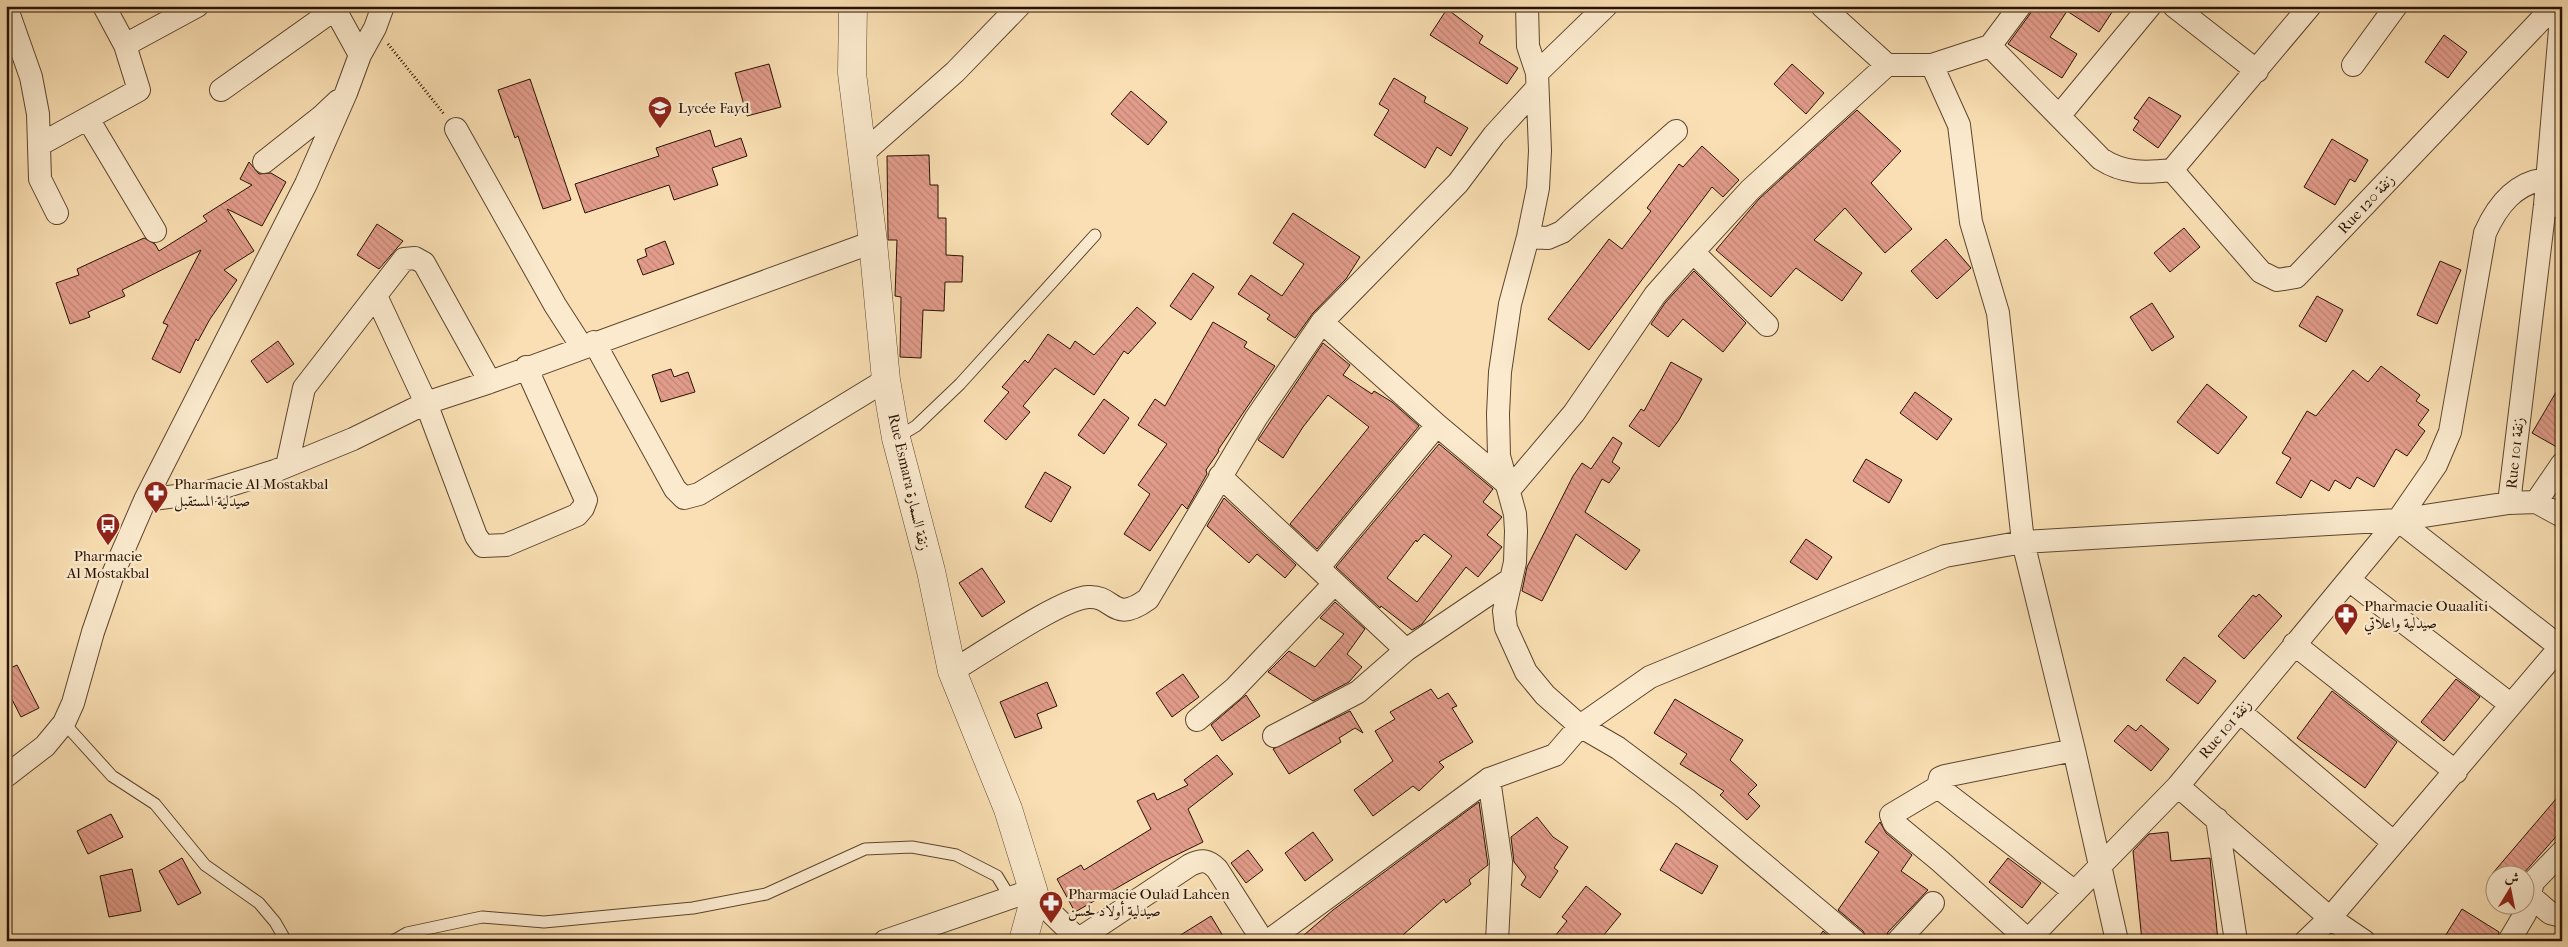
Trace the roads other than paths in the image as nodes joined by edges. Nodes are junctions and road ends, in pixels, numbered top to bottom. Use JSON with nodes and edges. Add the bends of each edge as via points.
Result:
{"nodes":[{"id":1,"x":104,"y":6,"type":"edge"},
{"id":2,"x":197,"y":6,"type":"edge"},
{"id":3,"x":383,"y":6,"type":"edge"},
{"id":4,"x":853,"y":6,"type":"edge"},
{"id":5,"x":1019,"y":6,"type":"edge"},
{"id":6,"x":1527,"y":6,"type":"edge"},
{"id":7,"x":1606,"y":6,"type":"edge"},
{"id":8,"x":1822,"y":6,"type":"edge"},
{"id":9,"x":2020,"y":6,"type":"edge"},
{"id":10,"x":2150,"y":6,"type":"edge"},
{"id":11,"x":2174,"y":6,"type":"edge"},
{"id":12,"x":2310,"y":6,"type":"edge"},
{"id":13,"x":2396,"y":6,"type":"edge"},
{"id":14,"x":2554,"y":6,"type":"edge"},
{"id":15,"x":2562,"y":6,"type":"edge"},
{"id":16,"x":9,"y":8,"type":"edge"},
{"id":17,"x":334,"y":8,"type":"edge"},
{"id":18,"x":125,"y":45,"type":"junction"},
{"id":19,"x":1990,"y":46,"type":"junction"},
{"id":20,"x":360,"y":55,"type":"junction"},
{"id":21,"x":1887,"y":65,"type":"junction"},
{"id":22,"x":1932,"y":65,"type":"junction"},
{"id":23,"x":2353,"y":65,"type":"dead end"},
{"id":24,"x":2257,"y":71,"type":"junction"},
{"id":25,"x":1537,"y":80,"type":"junction"},
{"id":26,"x":221,"y":90,"type":"dead end"},
{"id":27,"x":346,"y":93,"type":"junction"},
{"id":28,"x":2059,"y":116,"type":"junction"},
{"id":29,"x":88,"y":120,"type":"junction"},
{"id":30,"x":456,"y":129,"type":"road end"},
{"id":31,"x":1676,"y":131,"type":"dead end"},
{"id":32,"x":39,"y":145,"type":"junction"},
{"id":33,"x":862,"y":154,"type":"junction"},
{"id":34,"x":264,"y":162,"type":"dead end"},
{"id":35,"x":2172,"y":170,"type":"junction"},
{"id":36,"x":2557,"y":194,"type":"edge"},
{"id":37,"x":57,"y":212,"type":"dead end"},
{"id":38,"x":155,"y":231,"type":"dead end"},
{"id":39,"x":1095,"y":236,"type":"dead end"},
{"id":40,"x":1528,"y":237,"type":"junction"},
{"id":41,"x":873,"y":242,"type":"junction"},
{"id":42,"x":1693,"y":252,"type":"junction"},
{"id":43,"x":376,"y":296,"type":"junction"},
{"id":44,"x":1322,"y":322,"type":"junction"},
{"id":45,"x":1767,"y":325,"type":"dead end"},
{"id":46,"x":588,"y":345,"type":"junction"},
{"id":47,"x":526,"y":367,"type":"junction"},
{"id":48,"x":886,"y":380,"type":"junction"},
{"id":49,"x":490,"y":382,"type":"junction"},
{"id":50,"x":426,"y":403,"type":"junction"},
{"id":51,"x":1437,"y":425,"type":"junction"},
{"id":52,"x":896,"y":438,"type":"junction"},
{"id":53,"x":2562,"y":464,"type":"edge"},
{"id":54,"x":287,"y":466,"type":"junction"},
{"id":55,"x":1220,"y":476,"type":"junction"},
{"id":56,"x":1508,"y":486,"type":"junction"},
{"id":57,"x":145,"y":500,"type":"junction"},
{"id":58,"x":2536,"y":502,"type":"junction"},
{"id":59,"x":2509,"y":503,"type":"junction"},
{"id":60,"x":2562,"y":516,"type":"edge"},
{"id":61,"x":2398,"y":520,"type":"junction"},
{"id":62,"x":2023,"y":542,"type":"junction"},
{"id":63,"x":1319,"y":567,"type":"junction"},
{"id":64,"x":1511,"y":580,"type":"junction"},
{"id":65,"x":2349,"y":580,"type":"junction"},
{"id":66,"x":1334,"y":584,"type":"junction"},
{"id":67,"x":2294,"y":644,"type":"junction"},
{"id":68,"x":2561,"y":646,"type":"edge"},
{"id":69,"x":1406,"y":650,"type":"junction"},
{"id":70,"x":952,"y":671,"type":"junction"},
{"id":71,"x":2510,"y":704,"type":"junction"},
{"id":72,"x":2240,"y":712,"type":"junction"},
{"id":73,"x":1197,"y":720,"type":"dead end"},
{"id":74,"x":64,"y":723,"type":"junction"},
{"id":75,"x":1580,"y":726,"type":"junction"},
{"id":76,"x":1274,"y":736,"type":"dead end"},
{"id":77,"x":2074,"y":750,"type":"junction"},
{"id":78,"x":2456,"y":772,"type":"junction"},
{"id":79,"x":6,"y":776,"type":"edge"},
{"id":80,"x":1489,"y":779,"type":"junction"},
{"id":81,"x":2178,"y":786,"type":"junction"},
{"id":82,"x":1938,"y":787,"type":"junction"},
{"id":83,"x":2216,"y":819,"type":"junction"},
{"id":84,"x":2393,"y":842,"type":"junction"},
{"id":85,"x":2562,"y":852,"type":"edge"},
{"id":86,"x":2102,"y":866,"type":"junction"},
{"id":87,"x":2536,"y":879,"type":"edge"},
{"id":88,"x":2075,"y":892,"type":"junction"},
{"id":89,"x":1026,"y":895,"type":"junction"},
{"id":90,"x":2536,"y":901,"type":"edge"},
{"id":91,"x":1933,"y":903,"type":"dead end"},
{"id":92,"x":2525,"y":914,"type":"edge"},
{"id":93,"x":2562,"y":916,"type":"edge"},
{"id":94,"x":2330,"y":918,"type":"junction"},
{"id":95,"x":1079,"y":940,"type":"edge"},
{"id":96,"x":1498,"y":940,"type":"edge"},
{"id":97,"x":286,"y":941,"type":"edge"},
{"id":98,"x":394,"y":941,"type":"edge"},
{"id":99,"x":885,"y":941,"type":"edge"},
{"id":100,"x":1023,"y":941,"type":"edge"},
{"id":101,"x":1264,"y":941,"type":"edge"},
{"id":102,"x":1268,"y":941,"type":"edge"},
{"id":103,"x":1856,"y":941,"type":"edge"},
{"id":104,"x":1898,"y":941,"type":"edge"},
{"id":105,"x":2028,"y":941,"type":"edge"},
{"id":106,"x":2117,"y":941,"type":"edge"},
{"id":107,"x":2236,"y":941,"type":"edge"},
{"id":108,"x":2306,"y":941,"type":"edge"},
{"id":109,"x":2364,"y":941,"type":"edge"},
{"id":110,"x":2509,"y":941,"type":"edge"}],
"edges":[{"from":1,"to":18,"type":"street"},
{"from":2,"to":18,"type":"street"},
{"from":3,"to":20,"type":"street","via":[[376,28]]},
{"from":4,"to":33,"type":"street","name":"Rue Esmara زنقة السمارة","via":[[852,73]]},
{"from":5,"to":33,"type":"street","via":[[955,72]]},
{"from":6,"to":25,"type":"street","via":[[1528,46]]},
{"from":7,"to":25,"type":"street"},
{"from":8,"to":21,"type":"street"},
{"from":9,"to":19,"type":"street"},
{"from":10,"to":28,"type":"street"},
{"from":11,"to":24,"type":"street"},
{"from":12,"to":24,"type":"street"},
{"from":13,"to":23,"type":"street"},
{"from":14,"to":35,"type":"street","name":"Rue 120 زنقة","via":[[2296,277],[2277,280],[2261,272]]},
{"from":15,"to":36,"type":"street","name":"Rue 101 زنقة"},
{"from":16,"to":32,"type":"street","via":[[31,77],[38,114]]},
{"from":17,"to":20,"type":"street"},
{"from":17,"to":26,"type":"street"},
{"from":18,"to":29,"type":"street","via":[[139,90]]},
{"from":19,"to":22,"type":"street"},
{"from":19,"to":28,"type":"street"},
{"from":20,"to":27,"type":"street"},
{"from":21,"to":22,"type":"street"},
{"from":21,"to":42,"type":"street","via":[[1750,190]]},
{"from":22,"to":62,"type":"street","via":[[1959,125],[1971,222],[1998,313]]},
{"from":24,"to":35,"type":"street"},
{"from":25,"to":40,"type":"street","via":[[1540,105],[1538,188]]},
{"from":25,"to":44,"type":"street","via":[[1458,183]]},
{"from":27,"to":34,"type":"street"},
{"from":27,"to":57,"type":"street","via":[[306,184]]},
{"from":28,"to":35,"type":"street","via":[[2113,167],[2146,173]]},
{"from":29,"to":32,"type":"street"},
{"from":29,"to":38,"type":"street"},
{"from":30,"to":46,"type":"street","via":[[555,305]]},
{"from":31,"to":40,"type":"street","via":[[1562,232],[1548,238]]},
{"from":32,"to":37,"type":"street","via":[[40,179]]},
{"from":33,"to":41,"type":"street","name":"Rue Esmara زنقة السمارة"},
{"from":36,"to":59,"type":"street","name":"Rue 101 زنقة"},
{"from":36,"to":61,"type":"street","via":[[2537,180],[2513,192],[2492,216],[2485,233],[2450,432],[2436,465]]},
{"from":39,"to":52,"type":"lane","via":[[960,384],[916,426]]},
{"from":40,"to":56,"type":"street","via":[[1510,304],[1500,372],[1498,439]]},
{"from":41,"to":46,"type":"street"},
{"from":41,"to":48,"type":"street","name":"Rue Esmara زنقة السمارة"},
{"from":42,"to":45,"type":"street"},
{"from":42,"to":56,"type":"street","via":[[1655,295],[1574,413]]},
{"from":43,"to":49,"type":"street","via":[[404,259],[415,258],[424,263]]},
{"from":43,"to":50,"type":"street"},
{"from":43,"to":54,"type":"street","via":[[304,388]]},
{"from":44,"to":51,"type":"street"},
{"from":44,"to":55,"type":"street"},
{"from":46,"to":47,"type":"street"},
{"from":46,"to":48,"type":"street","via":[[674,489],[684,498],[699,494]]},
{"from":47,"to":49,"type":"street"},
{"from":47,"to":50,"type":"street","via":[[586,500],[576,515],[506,545],[483,546],[476,536]]},
{"from":48,"to":52,"type":"street","name":"Rue Esmara زنقة السمارة"},
{"from":49,"to":50,"type":"street"},
{"from":50,"to":54,"type":"street","via":[[353,439]]},
{"from":51,"to":56,"type":"street"},
{"from":51,"to":63,"type":"street"},
{"from":52,"to":70,"type":"street","name":"Rue Esmara زنقة السمارة"},
{"from":53,"to":58,"type":"street"},
{"from":54,"to":57,"type":"street","via":[[208,492]]},
{"from":55,"to":63,"type":"street"},
{"from":55,"to":70,"type":"street","via":[[1148,599],[1136,608],[1124,611],[1096,598],[1084,598],[1050,613]]},
{"from":56,"to":64,"type":"street","via":[[1516,531]]},
{"from":57,"to":74,"type":"street","via":[[113,574]]},
{"from":58,"to":59,"type":"street"},
{"from":58,"to":60,"type":"street"},
{"from":59,"to":61,"type":"street","name":"Rue 101 زنقة"},
{"from":61,"to":62,"type":"street"},
{"from":61,"to":65,"type":"street","name":"Rue 101 زنقة"},
{"from":61,"to":68,"type":"street"},
{"from":62,"to":75,"type":"street","via":[[1946,556],[1650,677]]},
{"from":62,"to":77,"type":"street"},
{"from":63,"to":66,"type":"street"},
{"from":64,"to":69,"type":"street"},
{"from":64,"to":75,"type":"street","via":[[1504,610],[1506,628],[1516,653],[1526,672],[1546,695]]},
{"from":65,"to":67,"type":"street","name":"Rue 101 زنقة"},
{"from":65,"to":71,"type":"street"},
{"from":66,"to":69,"type":"street"},
{"from":66,"to":73,"type":"street","via":[[1234,689]]},
{"from":67,"to":72,"type":"street","name":"Rue 101 زنقة"},
{"from":67,"to":78,"type":"street"},
{"from":68,"to":71,"type":"street"},
{"from":69,"to":76,"type":"street","via":[[1358,692]]},
{"from":70,"to":89,"type":"street","name":"Rue Esmara زنقة السمارة","via":[[1008,809]]},
{"from":71,"to":78,"type":"street"},
{"from":72,"to":81,"type":"street","name":"Rue 101 زنقة"},
{"from":72,"to":84,"type":"street"},
{"from":74,"to":79,"type":"street","via":[[45,746]]},
{"from":74,"to":97,"type":"lane","via":[[112,776],[156,804],[205,865],[259,903]]},
{"from":75,"to":80,"type":"street","via":[[1555,755]]},
{"from":75,"to":103,"type":"street","via":[[1618,748],[1686,799]]},
{"from":77,"to":82,"type":"street","via":[[1945,776],[1940,778]]},
{"from":77,"to":86,"type":"street"},
{"from":78,"to":84,"type":"street"},
{"from":80,"to":96,"type":"street","via":[[1500,862]]},
{"from":80,"to":102,"type":"street"},
{"from":81,"to":83,"type":"street"},
{"from":81,"to":86,"type":"street","name":"Rue 101 زنقة"},
{"from":82,"to":88,"type":"street"},
{"from":82,"to":105,"type":"street","via":[[1894,811],[1891,819]]},
{"from":83,"to":94,"type":"street"},
{"from":83,"to":107,"type":"street"},
{"from":84,"to":94,"type":"street"},
{"from":85,"to":87,"type":"street"},
{"from":86,"to":88,"type":"street","name":"Rue 101 زنقة"},
{"from":86,"to":106,"type":"street"},
{"from":88,"to":105,"type":"street","name":"Rue 101 زنقة"},
{"from":89,"to":95,"type":"street"},
{"from":89,"to":98,"type":"lane","via":[[956,855],[912,847],[865,849],[766,894],[693,908],[544,922],[482,917],[407,933]]},
{"from":89,"to":99,"type":"street"},
{"from":89,"to":100,"type":"street"},
{"from":90,"to":93,"type":"street","via":[[2550,913]]},
{"from":91,"to":104,"type":"street"},
{"from":92,"to":110,"type":"street"},
{"from":94,"to":108,"type":"street"},
{"from":94,"to":109,"type":"street"},
{"from":95,"to":101,"type":"street","via":[[1190,865],[1205,861],[1218,870]]}]}
